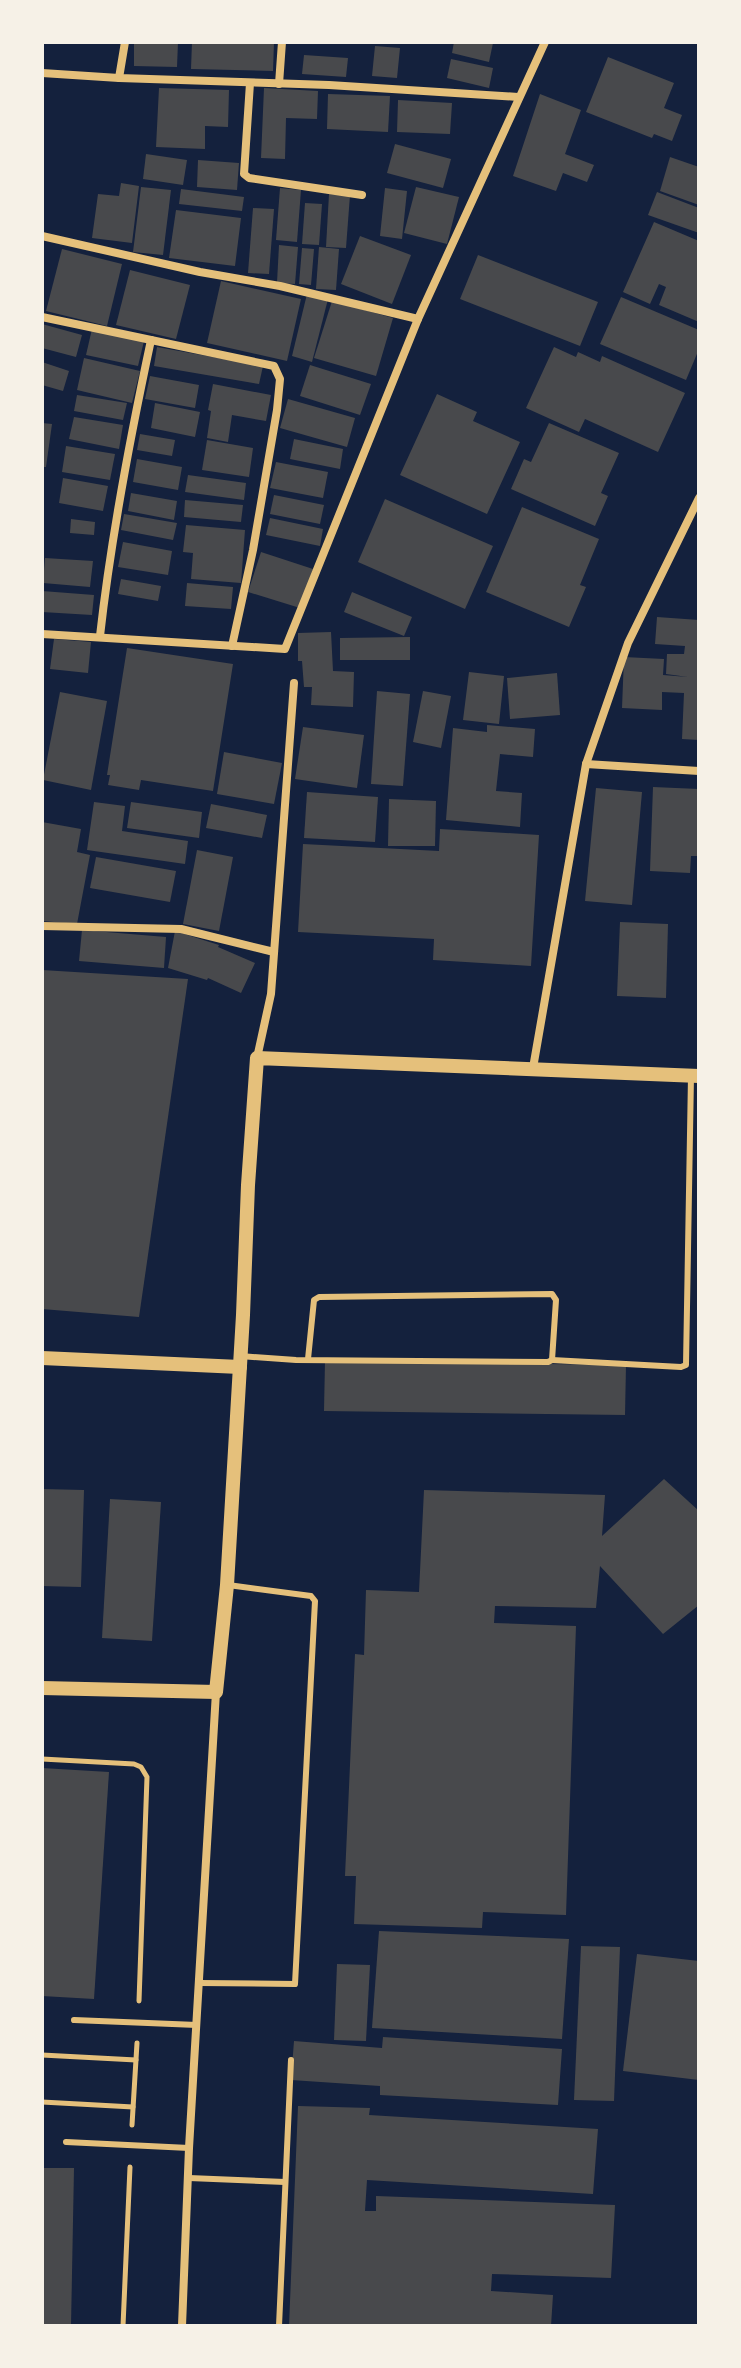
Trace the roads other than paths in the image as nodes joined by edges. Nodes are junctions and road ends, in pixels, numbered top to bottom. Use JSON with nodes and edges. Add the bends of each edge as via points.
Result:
{"nodes":[{"id":1,"x":125,"y":42,"type":"edge"},
{"id":2,"x":282,"y":42,"type":"edge"},
{"id":3,"x":545,"y":42,"type":"edge"},
{"id":4,"x":42,"y":73,"type":"edge"},
{"id":5,"x":119,"y":78,"type":"junction"},
{"id":6,"x":250,"y":83,"type":"junction"},
{"id":7,"x":279,"y":84,"type":"junction"},
{"id":8,"x":518,"y":97,"type":"junction"},
{"id":9,"x":362,"y":195,"type":"dead end"},
{"id":10,"x":42,"y":236,"type":"edge"},
{"id":11,"x":42,"y":317,"type":"edge"},
{"id":12,"x":418,"y":319,"type":"junction"},
{"id":13,"x":151,"y":340,"type":"junction"},
{"id":14,"x":699,"y":498,"type":"edge"},
{"id":15,"x":42,"y":634,"type":"edge"},
{"id":16,"x":100,"y":636,"type":"junction"},
{"id":17,"x":232,"y":646,"type":"junction"},
{"id":18,"x":294,"y":683,"type":"dead end"},
{"id":19,"x":586,"y":764,"type":"junction"},
{"id":20,"x":699,"y":771,"type":"edge"},
{"id":21,"x":42,"y":926,"type":"edge"},
{"id":22,"x":274,"y":952,"type":"junction"},
{"id":23,"x":257,"y":1058,"type":"junction"},
{"id":24,"x":533,"y":1068,"type":"junction"},
{"id":25,"x":695,"y":1076,"type":"edge"},
{"id":26,"x":42,"y":1358,"type":"edge"},
{"id":27,"x":308,"y":1359,"type":"junction"},
{"id":28,"x":552,"y":1360,"type":"junction"},
{"id":29,"x":240,"y":1362,"type":"junction"},
{"id":30,"x":227,"y":1585,"type":"junction"},
{"id":31,"x":42,"y":1688,"type":"edge"},
{"id":32,"x":216,"y":1692,"type":"junction"},
{"id":33,"x":200,"y":1983,"type":"junction"},
{"id":34,"x":74,"y":2020,"type":"dead end"},
{"id":35,"x":197,"y":2025,"type":"junction"},
{"id":36,"x":291,"y":2060,"type":"dead end"},
{"id":37,"x":66,"y":2142,"type":"dead end"},
{"id":38,"x":189,"y":2148,"type":"junction"},
{"id":39,"x":189,"y":2178,"type":"junction"},
{"id":40,"x":285,"y":2182,"type":"junction"},
{"id":41,"x":182,"y":2326,"type":"edge"},
{"id":42,"x":279,"y":2326,"type":"edge"}],
"edges":[{"from":1,"to":5,"type":"street"},
{"from":2,"to":7,"type":"street"},
{"from":3,"to":8,"type":"street"},
{"from":4,"to":5,"type":"street"},
{"from":5,"to":6,"type":"street"},
{"from":6,"to":7,"type":"street"},
{"from":6,"to":9,"type":"street","via":[[244,174]]},
{"from":7,"to":8,"type":"street"},
{"from":8,"to":12,"type":"street"},
{"from":10,"to":12,"type":"street"},
{"from":11,"to":13,"type":"street"},
{"from":12,"to":17,"type":"street","via":[[285,649]]},
{"from":13,"to":16,"type":"street","via":[[130,436]]},
{"from":13,"to":17,"type":"street","via":[[278,371],[277,410]]},
{"from":14,"to":19,"type":"street","via":[[628,643]]},
{"from":15,"to":16,"type":"street"},
{"from":16,"to":17,"type":"street"},
{"from":18,"to":22,"type":"street"},
{"from":19,"to":20,"type":"street"},
{"from":19,"to":24,"type":"street"},
{"from":21,"to":22,"type":"street","via":[[181,929]]},
{"from":22,"to":23,"type":"street"},
{"from":23,"to":24,"type":"street"},
{"from":23,"to":29,"type":"street"},
{"from":24,"to":25,"type":"street"},
{"from":25,"to":28,"type":"lane","via":[[686,1365]]},
{"from":26,"to":29,"type":"street"},
{"from":27,"to":28,"type":"lane"},
{"from":27,"to":28,"type":"lane","via":[[314,1300],[319,1297],[552,1294]]},
{"from":27,"to":29,"type":"lane"},
{"from":29,"to":30,"type":"street"},
{"from":30,"to":32,"type":"street"},
{"from":30,"to":33,"type":"lane","via":[[311,1596],[316,1608],[295,1984]]},
{"from":31,"to":32,"type":"street"},
{"from":32,"to":33,"type":"street"},
{"from":33,"to":35,"type":"street"},
{"from":34,"to":35,"type":"lane"},
{"from":35,"to":38,"type":"street"},
{"from":36,"to":40,"type":"lane"},
{"from":37,"to":38,"type":"lane"},
{"from":38,"to":39,"type":"street"},
{"from":39,"to":40,"type":"lane"},
{"from":39,"to":41,"type":"street"},
{"from":40,"to":42,"type":"lane"}]}
